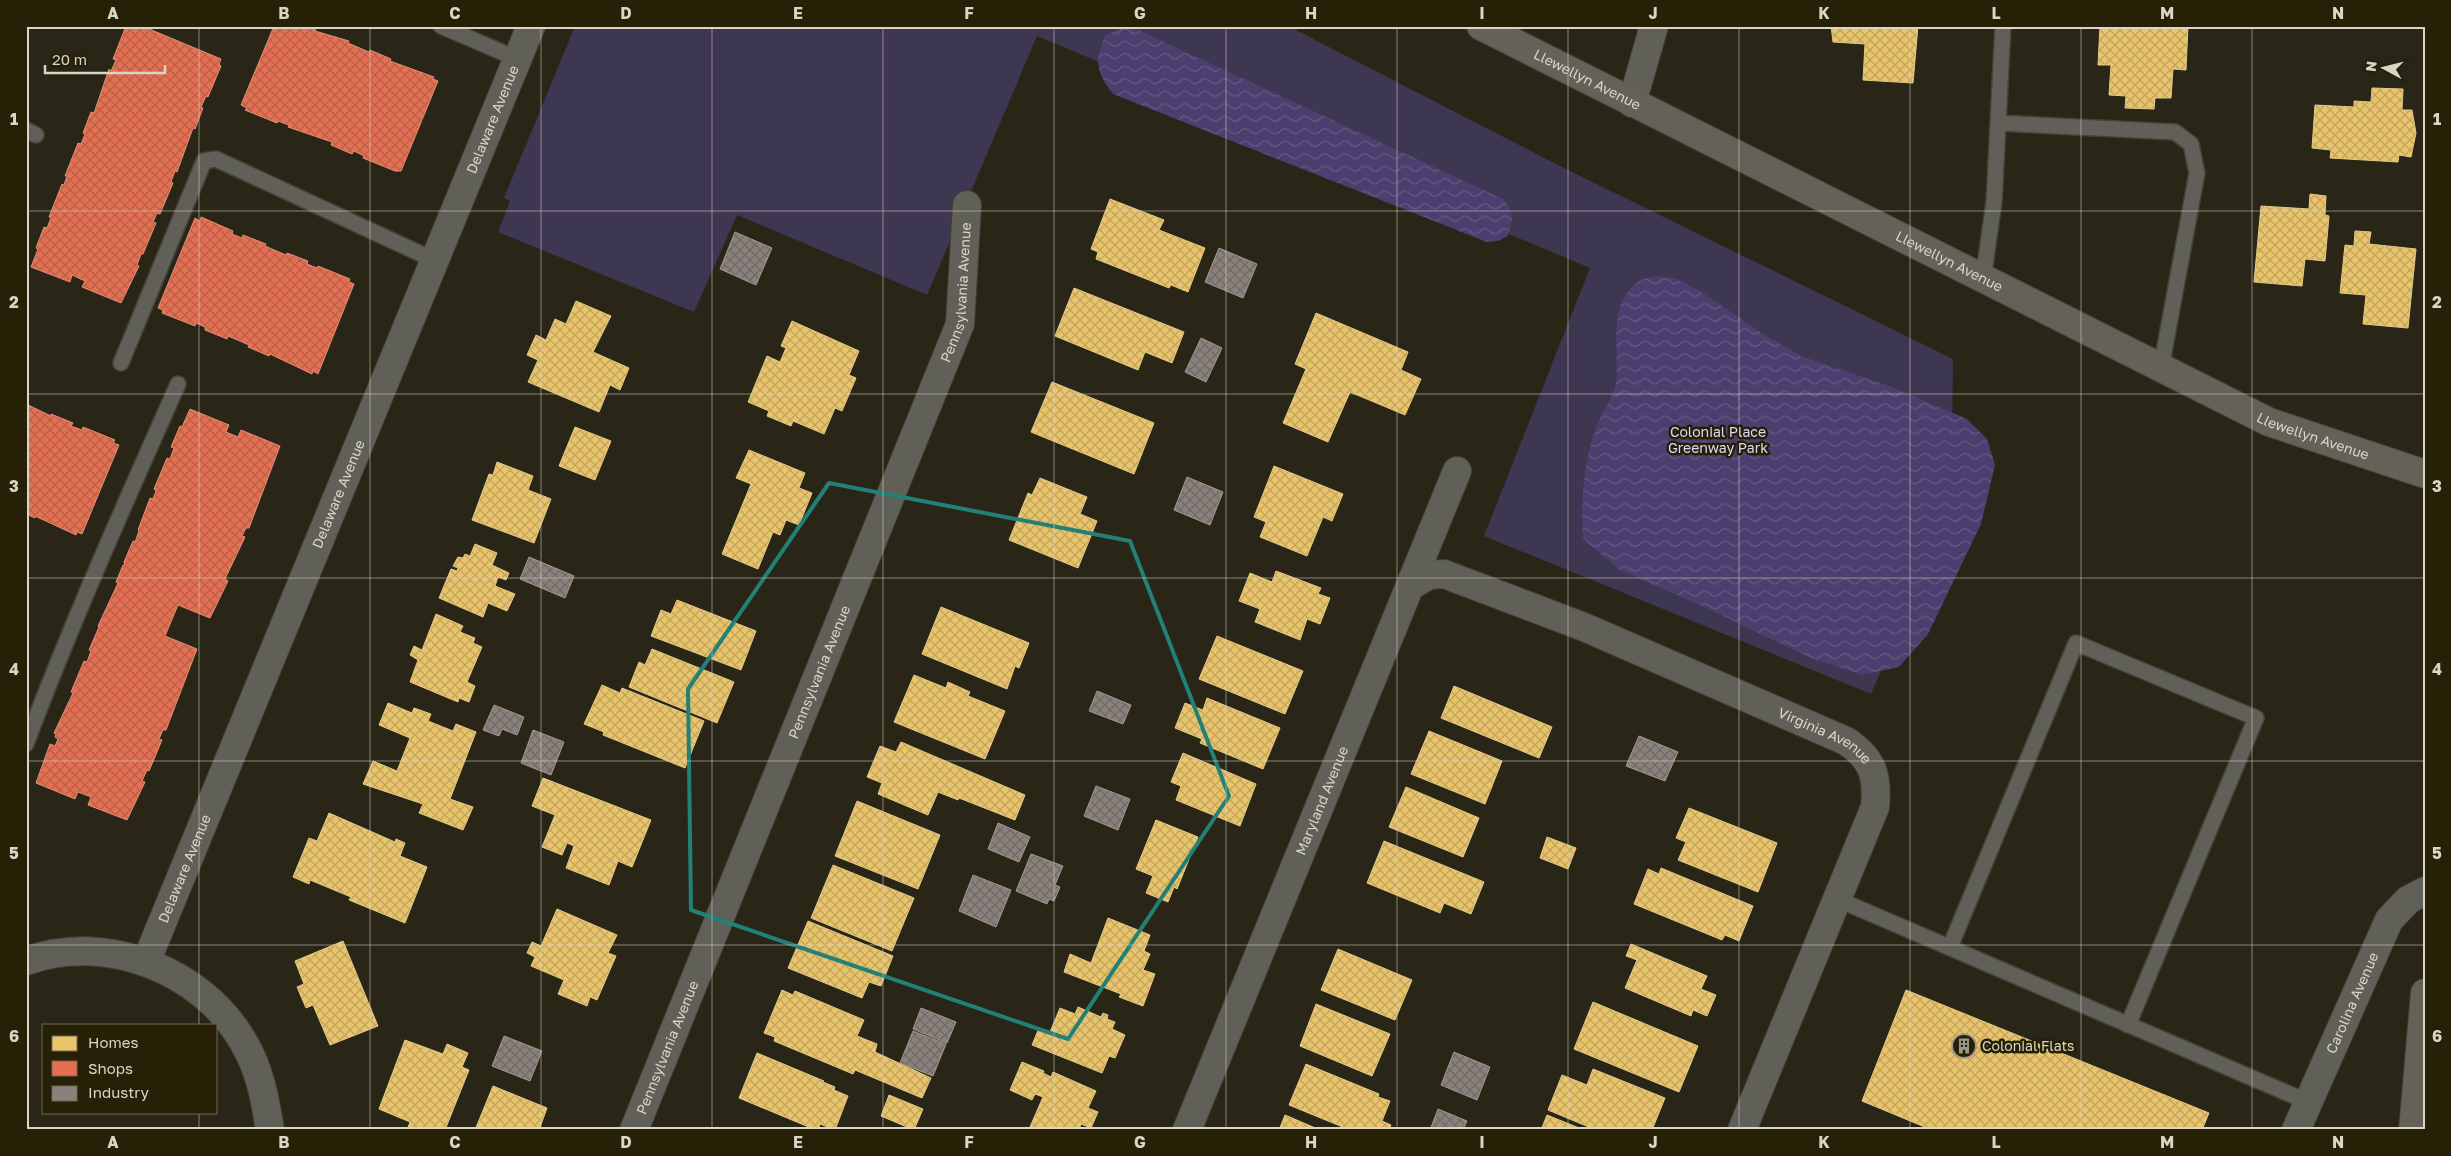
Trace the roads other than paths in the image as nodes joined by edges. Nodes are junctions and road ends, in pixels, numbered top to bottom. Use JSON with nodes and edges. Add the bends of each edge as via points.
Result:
{"nodes":[{"id":1,"x":440,"y":26,"type":"edge"},
{"id":2,"x":531,"y":26,"type":"edge"},
{"id":3,"x":1481,"y":26,"type":"edge"},
{"id":4,"x":1654,"y":26,"type":"edge"},
{"id":5,"x":2003,"y":26,"type":"edge"},
{"id":6,"x":518,"y":59,"type":"junction"},
{"id":7,"x":1632,"y":102,"type":"junction"},
{"id":8,"x":1998,"y":123,"type":"junction"},
{"id":9,"x":967,"y":205,"type":"dead end"},
{"id":10,"x":434,"y":260,"type":"junction"},
{"id":11,"x":1983,"y":279,"type":"junction"},
{"id":12,"x":121,"y":363,"type":"dead end"},
{"id":13,"x":2161,"y":368,"type":"junction"},
{"id":14,"x":178,"y":384,"type":"dead end"},
{"id":15,"x":1457,"y":470,"type":"dead end"},
{"id":16,"x":2425,"y":474,"type":"edge"},
{"id":17,"x":1412,"y":585,"type":"junction"},
{"id":18,"x":26,"y":744,"type":"edge"},
{"id":19,"x":2425,"y":891,"type":"edge"},
{"id":20,"x":1838,"y":899,"type":"junction"},
{"id":21,"x":1950,"y":947,"type":"junction"},
{"id":22,"x":26,"y":961,"type":"edge"},
{"id":23,"x":146,"y":962,"type":"junction"},
{"id":24,"x":2425,"y":993,"type":"edge"},
{"id":25,"x":2128,"y":1024,"type":"junction"},
{"id":26,"x":2308,"y":1102,"type":"junction"},
{"id":27,"x":270,"y":1130,"type":"edge"},
{"id":28,"x":634,"y":1130,"type":"edge"},
{"id":29,"x":1187,"y":1130,"type":"edge"},
{"id":30,"x":1742,"y":1130,"type":"edge"},
{"id":31,"x":2296,"y":1130,"type":"edge"},
{"id":32,"x":2413,"y":1130,"type":"edge"}],
"edges":[{"from":1,"to":6,"type":"lane"},
{"from":2,"to":6,"type":"street","name":"Delaware Avenue"},
{"from":3,"to":7,"type":"street","name":"Llewellyn Avenue"},
{"from":4,"to":7,"type":"street"},
{"from":5,"to":8,"type":"lane"},
{"from":6,"to":10,"type":"street","name":"Delaware Avenue"},
{"from":7,"to":11,"type":"street","name":"Llewellyn Avenue"},
{"from":8,"to":11,"type":"lane","via":[[1994,202]]},
{"from":8,"to":13,"type":"lane","via":[[2175,132],[2192,144],[2197,173]]},
{"from":9,"to":28,"type":"street","name":"Pennsylvania Avenue","via":[[960,324]]},
{"from":10,"to":12,"type":"lane","via":[[216,159],[204,162]]},
{"from":10,"to":23,"type":"street","name":"Delaware Avenue"},
{"from":11,"to":13,"type":"street","name":"Llewellyn Avenue"},
{"from":13,"to":16,"type":"street","name":"Llewellyn Avenue","via":[[2269,422]]},
{"from":14,"to":18,"type":"lane","via":[[49,683]]},
{"from":15,"to":17,"type":"street","name":"Maryland Avenue"},
{"from":17,"to":20,"type":"street","name":"Virginia Avenue","via":[[1428,575],[1444,574],[1584,627],[1858,748],[1872,767],[1877,784],[1875,807]]},
{"from":17,"to":29,"type":"street","name":"Maryland Avenue"},
{"from":19,"to":26,"type":"street","name":"Carolina Avenue","via":[[2408,900],[2388,920]]},
{"from":20,"to":21,"type":"lane"},
{"from":20,"to":30,"type":"street","name":"Virginia Avenue"},
{"from":21,"to":25,"type":"lane"},
{"from":21,"to":25,"type":"lane","via":[[2076,643],[2256,718]]},
{"from":22,"to":23,"type":"street","via":[[39,956],[80,951],[114,953]]},
{"from":23,"to":27,"type":"street","via":[[193,987],[218,1009],[244,1042],[261,1080]]},
{"from":24,"to":32,"type":"street"},
{"from":25,"to":26,"type":"lane"},
{"from":26,"to":31,"type":"street","name":"Carolina Avenue"}]}
